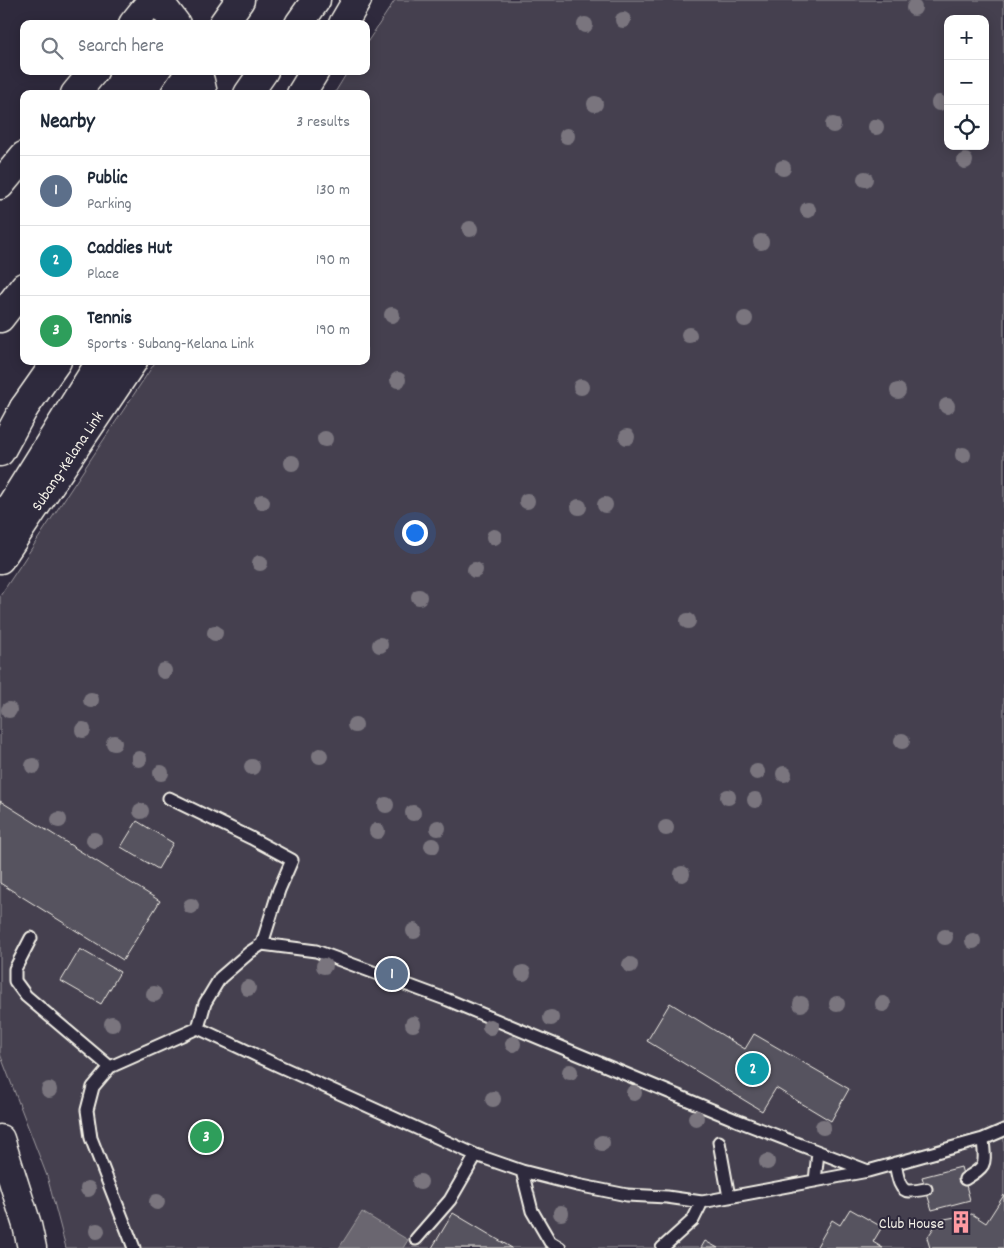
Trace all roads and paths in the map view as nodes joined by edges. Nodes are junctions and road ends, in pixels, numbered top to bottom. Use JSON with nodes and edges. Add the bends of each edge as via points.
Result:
{"nodes":[{"id":1,"x":152,"y":0,"type":"edge"},
{"id":2,"x":158,"y":0,"type":"edge"},
{"id":3,"x":240,"y":0,"type":"edge"},
{"id":4,"x":316,"y":0,"type":"edge"},
{"id":5,"x":356,"y":0,"type":"edge"},
{"id":6,"x":136,"y":20,"type":"edge"},
{"id":7,"x":173,"y":20,"type":"edge"},
{"id":8,"x":226,"y":20,"type":"edge"},
{"id":9,"x":301,"y":20,"type":"edge"},
{"id":10,"x":345,"y":20,"type":"edge"},
{"id":11,"x":91,"y":75,"type":"edge"},
{"id":12,"x":187,"y":75,"type":"edge"},
{"id":13,"x":198,"y":75,"type":"edge"},
{"id":14,"x":261,"y":75,"type":"edge"},
{"id":15,"x":313,"y":75,"type":"edge"},
{"id":16,"x":78,"y":90,"type":"edge"},
{"id":17,"x":178,"y":90,"type":"edge"},
{"id":18,"x":202,"y":90,"type":"edge"},
{"id":19,"x":251,"y":90,"type":"edge"},
{"id":20,"x":303,"y":90,"type":"edge"},
{"id":21,"x":20,"y":161,"type":"edge"},
{"id":22,"x":0,"y":185,"type":"edge"},
{"id":23,"x":20,"y":292,"type":"edge"},
{"id":24,"x":0,"y":318,"type":"edge"},
{"id":25,"x":54,"y":365,"type":"edge"},
{"id":26,"x":99,"y":365,"type":"edge"},
{"id":27,"x":130,"y":365,"type":"edge"},
{"id":28,"x":24,"y":408,"type":"junction"},
{"id":29,"x":0,"y":440,"type":"edge"},
{"id":30,"x":0,"y":452,"type":"edge"},
{"id":31,"x":0,"y":523,"type":"edge"},
{"id":32,"x":0,"y":559,"type":"edge"},
{"id":33,"x":170,"y":798,"type":"dead end"},
{"id":34,"x":31,"y":938,"type":"dead end"},
{"id":35,"x":262,"y":944,"type":"junction"},
{"id":36,"x":198,"y":1028,"type":"junction"},
{"id":37,"x":110,"y":1067,"type":"junction"},
{"id":38,"x":1004,"y":1130,"type":"edge"},
{"id":39,"x":0,"y":1139,"type":"edge"},
{"id":40,"x":982,"y":1139,"type":"junction"},
{"id":41,"x":719,"y":1142,"type":"dead end"},
{"id":42,"x":818,"y":1152,"type":"junction"},
{"id":43,"x":476,"y":1155,"type":"junction"},
{"id":44,"x":895,"y":1163,"type":"junction"},
{"id":45,"x":522,"y":1171,"type":"junction"},
{"id":46,"x":868,"y":1171,"type":"junction"},
{"id":47,"x":965,"y":1179,"type":"dead end"},
{"id":48,"x":816,"y":1181,"type":"junction"},
{"id":49,"x":926,"y":1189,"type":"dead end"},
{"id":50,"x":729,"y":1197,"type":"junction"},
{"id":51,"x":702,"y":1202,"type":"junction"},
{"id":52,"x":416,"y":1239,"type":"dead end"},
{"id":53,"x":32,"y":1248,"type":"edge"},
{"id":54,"x":134,"y":1248,"type":"edge"},
{"id":55,"x":560,"y":1248,"type":"edge"},
{"id":56,"x":662,"y":1248,"type":"edge"}],
"edges":[{"from":1,"to":6,"type":"main road"},
{"from":2,"to":7,"type":"main road"},
{"from":3,"to":8,"type":"main road"},
{"from":4,"to":9,"type":"main road"},
{"from":5,"to":10,"type":"main road"},
{"from":11,"to":16,"type":"main road"},
{"from":12,"to":17,"type":"main road"},
{"from":13,"to":18,"type":"main road"},
{"from":14,"to":19,"type":"main road"},
{"from":15,"to":20,"type":"main road"},
{"from":21,"to":22,"type":"main road"},
{"from":23,"to":24,"type":"main road"},
{"from":25,"to":28,"type":"main road"},
{"from":26,"to":31,"type":"main road"},
{"from":27,"to":32,"type":"main road","name":"Subang-Kelana Link"},
{"from":28,"to":29,"type":"main road"},
{"from":28,"to":30,"type":"main road"},
{"from":33,"to":35,"type":"lane","via":[[292,860]]},
{"from":34,"to":37,"type":"lane","via":[[15,969],[15,980],[26,996]]},
{"from":35,"to":36,"type":"lane","via":[[220,978],[205,1003]]},
{"from":35,"to":42,"type":"lane","via":[[316,951],[368,970]]},
{"from":36,"to":37,"type":"lane"},
{"from":36,"to":43,"type":"lane"},
{"from":37,"to":54,"type":"lane","via":[[93,1087],[87,1110],[91,1138]]},
{"from":38,"to":40,"type":"lane"},
{"from":39,"to":53,"type":"main road"},
{"from":40,"to":44,"type":"lane"},
{"from":40,"to":47,"type":"lane","via":[[983,1165]]},
{"from":41,"to":50,"type":"lane"},
{"from":42,"to":46,"type":"lane"},
{"from":42,"to":48,"type":"lane"},
{"from":43,"to":45,"type":"lane"},
{"from":43,"to":52,"type":"lane","via":[[450,1200]]},
{"from":44,"to":46,"type":"lane"},
{"from":44,"to":49,"type":"lane","via":[[904,1190]]},
{"from":45,"to":51,"type":"lane","via":[[626,1195]]},
{"from":45,"to":55,"type":"lane","via":[[532,1210],[550,1242]]},
{"from":46,"to":48,"type":"lane"},
{"from":48,"to":50,"type":"lane"},
{"from":50,"to":51,"type":"lane"},
{"from":51,"to":56,"type":"lane","via":[[693,1220]]}]}
